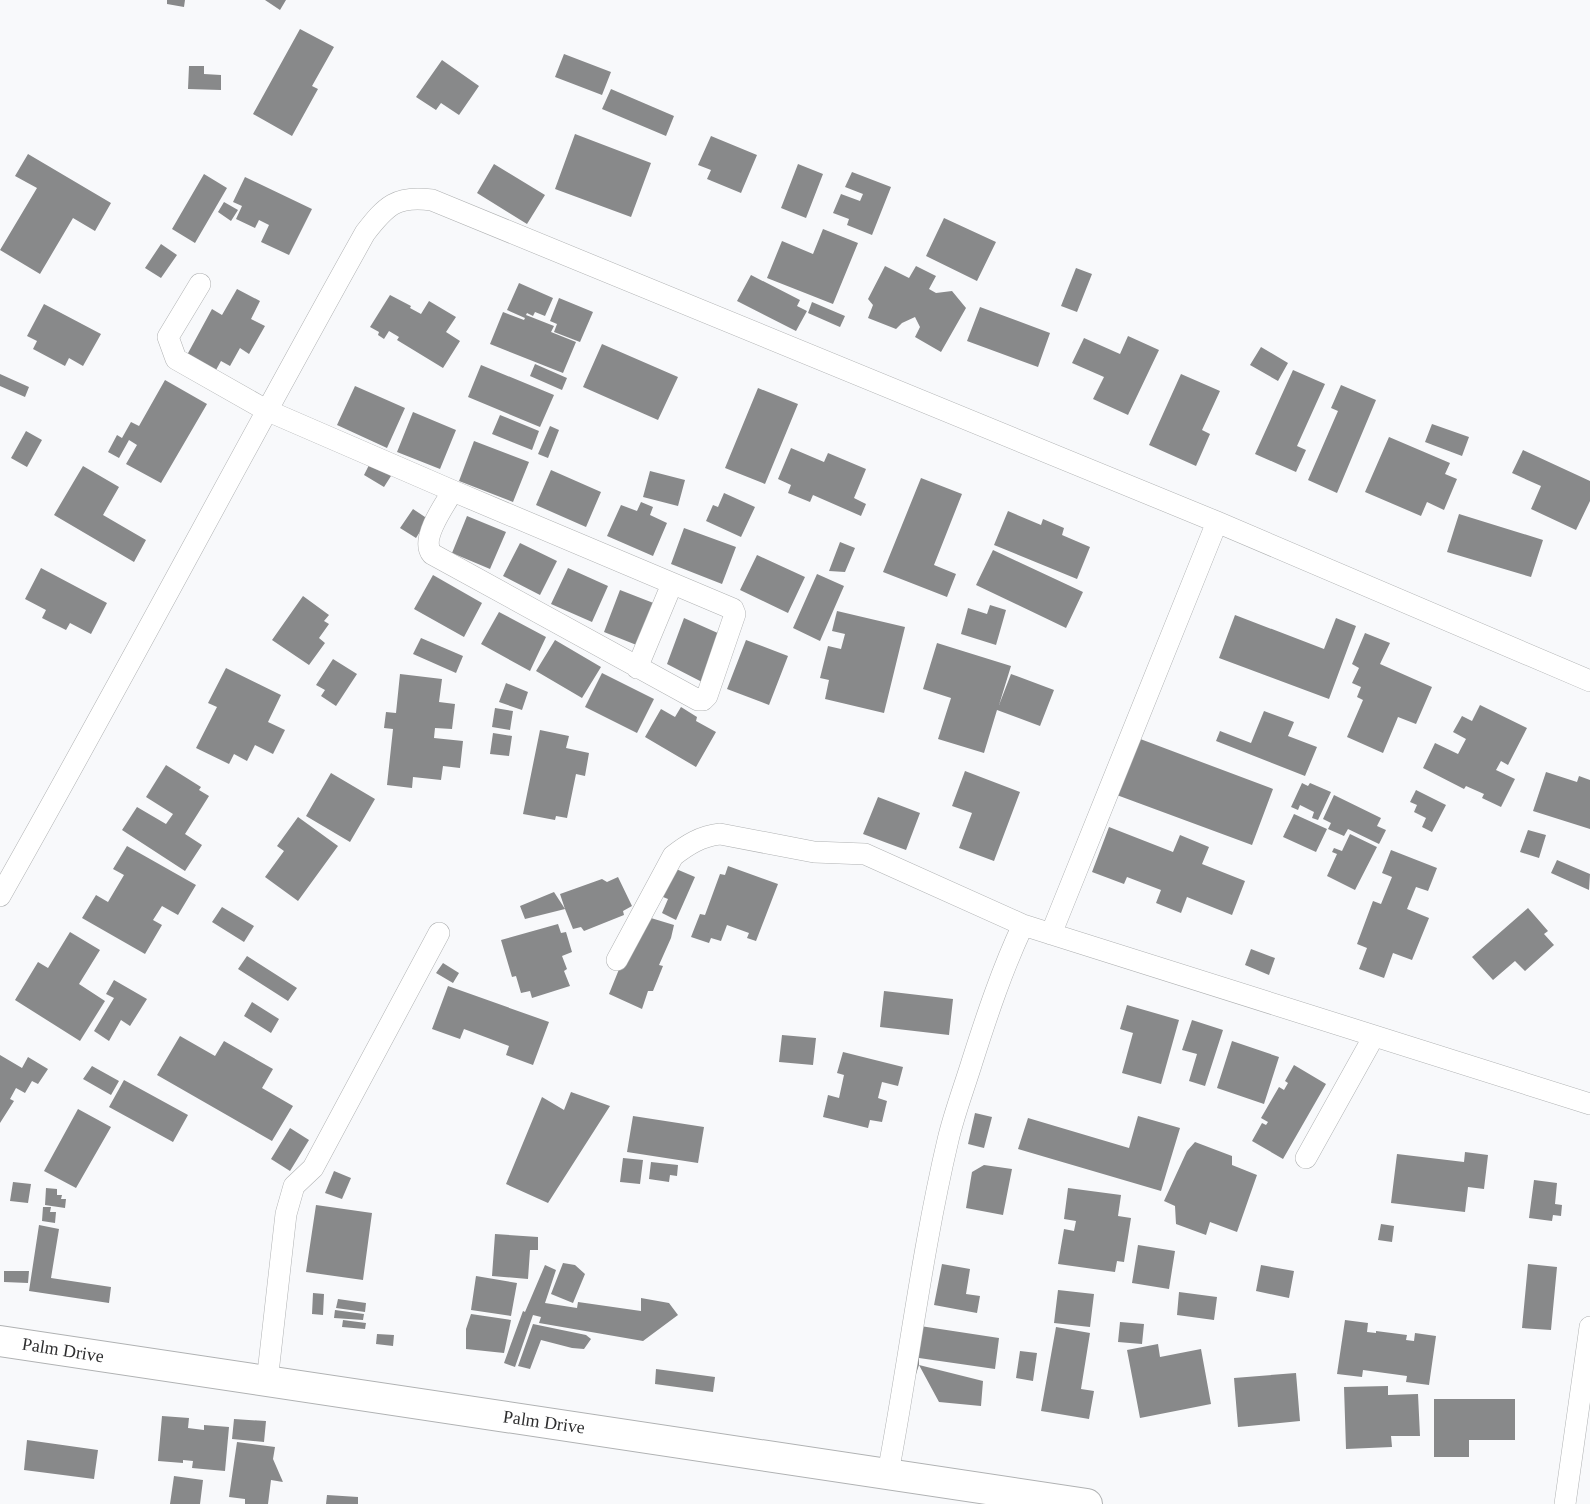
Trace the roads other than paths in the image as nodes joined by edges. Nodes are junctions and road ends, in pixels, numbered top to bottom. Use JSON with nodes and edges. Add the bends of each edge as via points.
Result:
{"nodes":[{"id":1,"x":200,"y":284,"type":"dead end"},
{"id":2,"x":266,"y":410,"type":"junction"},
{"id":3,"x":453,"y":491,"type":"junction"},
{"id":4,"x":1217,"y":522,"type":"junction"},
{"id":5,"x":672,"y":584,"type":"junction"},
{"id":6,"x":637,"y":668,"type":"junction"},
{"id":7,"x":1590,"y":681,"type":"edge"},
{"id":8,"x":0,"y":896,"type":"edge"},
{"id":9,"x":1023,"y":925,"type":"junction"},
{"id":10,"x":439,"y":933,"type":"dead end"},
{"id":11,"x":1051,"y":934,"type":"junction"},
{"id":12,"x":617,"y":960,"type":"dead end"},
{"id":13,"x":1374,"y":1036,"type":"junction"},
{"id":14,"x":1590,"y":1104,"type":"edge"},
{"id":15,"x":1306,"y":1158,"type":"dead end"},
{"id":16,"x":1590,"y":1327,"type":"edge"},
{"id":17,"x":0,"y":1341,"type":"edge"},
{"id":18,"x":267,"y":1382,"type":"junction"},
{"id":19,"x":888,"y":1473,"type":"junction"},
{"id":20,"x":1088,"y":1504,"type":"edge"},
{"id":21,"x":1566,"y":1504,"type":"edge"}],
"edges":[{"from":1,"to":2,"type":"street","via":[[168,337],[176,358]]},
{"from":2,"to":3,"type":"street"},
{"from":2,"to":4,"type":"street","via":[[365,233],[394,203],[413,197],[432,200]]},
{"from":2,"to":8,"type":"street"},
{"from":3,"to":5,"type":"street"},
{"from":3,"to":6,"type":"street","via":[[427,543],[432,554]]},
{"from":4,"to":7,"type":"street"},
{"from":4,"to":11,"type":"street"},
{"from":5,"to":6,"type":"street"},
{"from":5,"to":6,"type":"street","via":[[730,607],[735,614],[707,696],[698,700]]},
{"from":9,"to":11,"type":"street"},
{"from":9,"to":12,"type":"street","via":[[865,854],[814,852],[720,834],[688,844],[673,856]]},
{"from":9,"to":19,"type":"street","via":[[1003,968],[948,1138]]},
{"from":10,"to":18,"type":"street","via":[[313,1168],[294,1186],[285,1225]]},
{"from":11,"to":13,"type":"street"},
{"from":13,"to":14,"type":"street"},
{"from":13,"to":15,"type":"street"},
{"from":16,"to":21,"type":"street"},
{"from":17,"to":18,"type":"street","name":"Palm Drive"},
{"from":18,"to":19,"type":"street","name":"Palm Drive"},
{"from":19,"to":20,"type":"street","name":"Palm Drive"}]}
